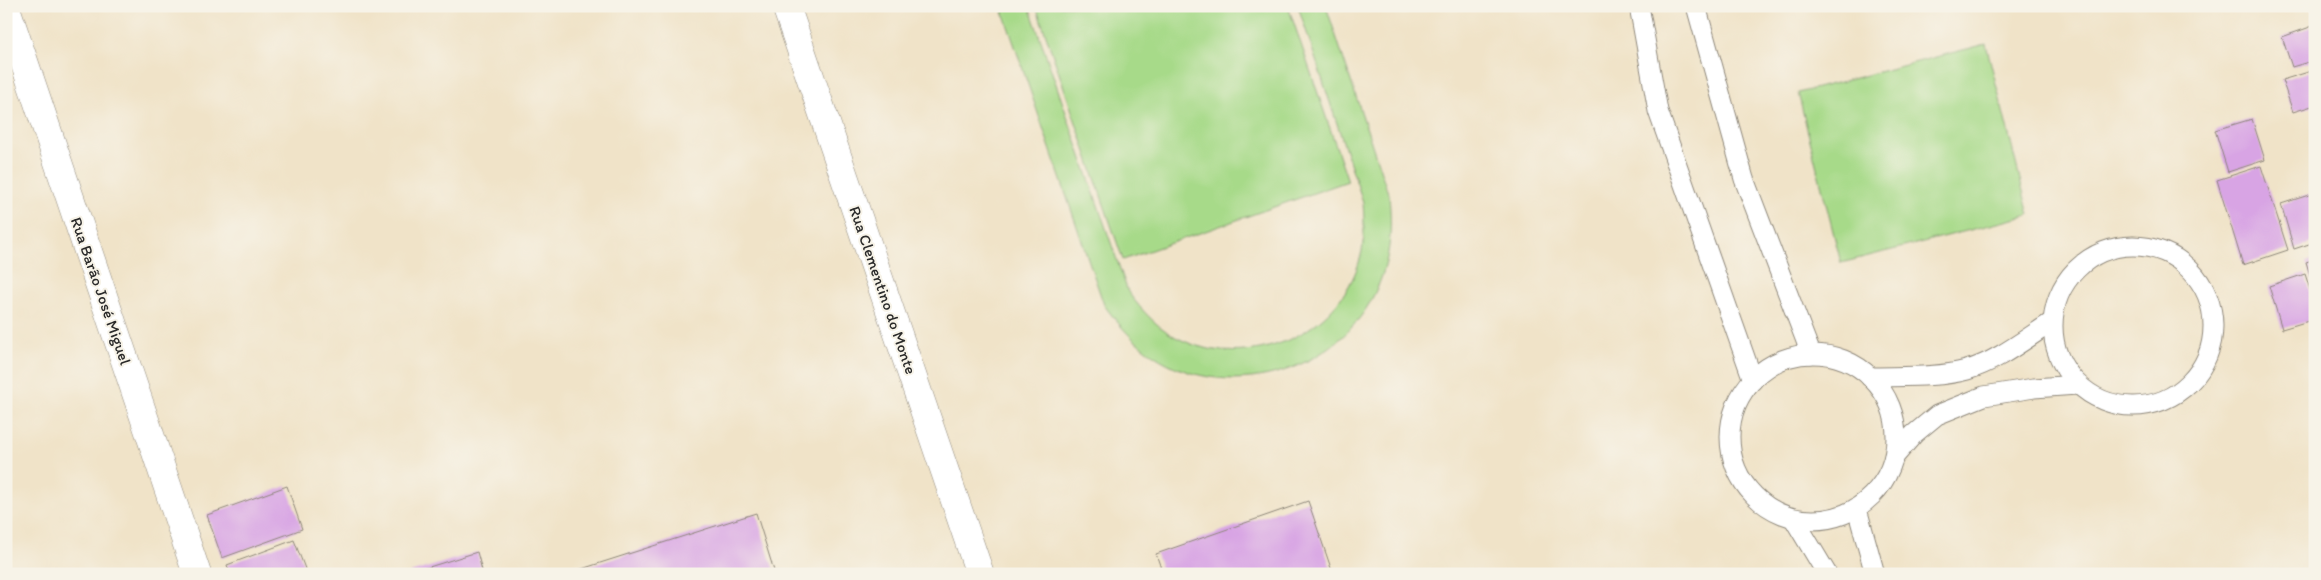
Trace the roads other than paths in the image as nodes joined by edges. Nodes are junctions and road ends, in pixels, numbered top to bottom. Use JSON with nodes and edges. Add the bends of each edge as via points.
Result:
{"nodes":[{"id":1,"x":786,"y":6,"type":"edge"},
{"id":2,"x":1638,"y":6,"type":"edge"},
{"id":3,"x":1696,"y":6,"type":"edge"},
{"id":4,"x":6,"y":8,"type":"edge"},
{"id":5,"x":2052,"y":322,"type":"junction"},
{"id":6,"x":1811,"y":354,"type":"junction"},
{"id":7,"x":1870,"y":377,"type":"junction"},
{"id":8,"x":1752,"y":380,"type":"junction"},
{"id":9,"x":2077,"y":385,"type":"junction"},
{"id":10,"x":1894,"y":457,"type":"junction"},
{"id":11,"x":1857,"y":509,"type":"junction"},
{"id":12,"x":1794,"y":519,"type":"junction"},
{"id":13,"x":197,"y":574,"type":"edge"},
{"id":14,"x":980,"y":574,"type":"edge"},
{"id":15,"x":1827,"y":574,"type":"edge"},
{"id":16,"x":1875,"y":574,"type":"edge"}],
"edges":[{"from":1,"to":14,"type":"street","name":"Rua Clementino do Monte"},
{"from":2,"to":8,"type":"lane","via":[[1658,111]]},
{"from":3,"to":6,"type":"lane","via":[[1744,179]]},
{"from":4,"to":13,"type":"street","name":"Rua Barão José Miguel"},
{"from":5,"to":7,"type":"lane","via":[[1994,359],[1968,370]]},
{"from":5,"to":9,"type":"lane","via":[[2054,345],[2063,366]]},
{"from":5,"to":9,"type":"lane","via":[[2057,300],[2067,279],[2083,262],[2103,251],[2125,246],[2148,246],[2170,254],[2188,267],[2202,286],[2211,307],[2213,330],[2209,352],[2198,373],[2182,390],[2163,402],[2140,407],[2117,406],[2096,398]]},
{"from":6,"to":7,"type":"lane","via":[[1833,356],[1853,364]]},
{"from":6,"to":8,"type":"lane","via":[[1789,357]]},
{"from":7,"to":10,"type":"lane","via":[[1884,393],[1893,414],[1896,435]]},
{"from":8,"to":12,"type":"lane","via":[[1732,418],[1730,440],[1734,462],[1742,481],[1756,498],[1774,511]]},
{"from":9,"to":10,"type":"lane","via":[[1984,396],[1937,415]]},
{"from":10,"to":11,"type":"lane","via":[[1886,478],[1874,495]]},
{"from":11,"to":12,"type":"lane","via":[[1837,518]]},
{"from":11,"to":16,"type":"lane"},
{"from":12,"to":15,"type":"lane"}]}
